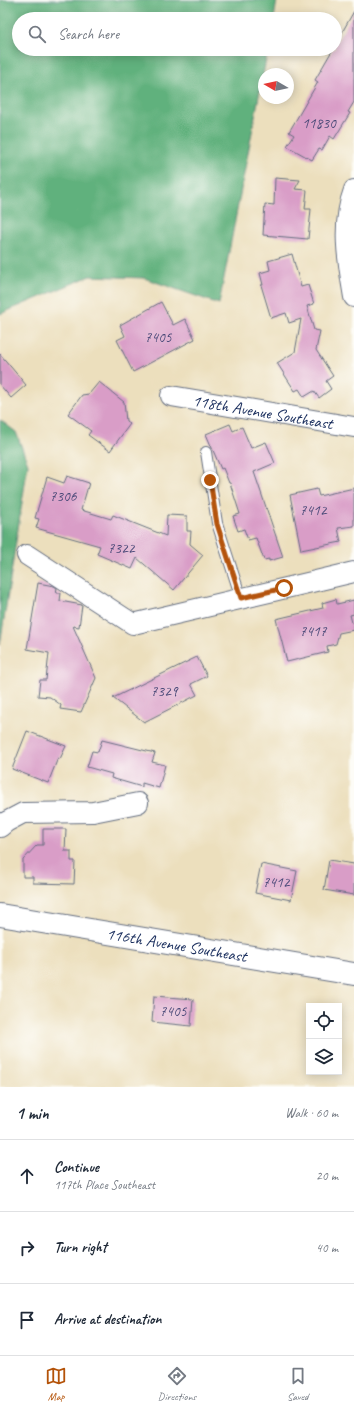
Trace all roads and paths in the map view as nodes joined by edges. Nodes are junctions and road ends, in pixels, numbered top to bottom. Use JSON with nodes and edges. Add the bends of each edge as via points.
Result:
{"nodes":[{"id":1,"x":354,"y":190,"type":"edge"},
{"id":2,"x":354,"y":297,"type":"edge"},
{"id":3,"x":171,"y":396,"type":"dead end"},
{"id":4,"x":354,"y":427,"type":"edge"},
{"id":5,"x":206,"y":452,"type":"dead end"},
{"id":6,"x":27,"y":555,"type":"dead end"},
{"id":7,"x":354,"y":572,"type":"edge"},
{"id":8,"x":241,"y":598,"type":"junction"},
{"id":9,"x":138,"y":803,"type":"dead end"},
{"id":10,"x":0,"y":827,"type":"edge"},
{"id":11,"x":0,"y":916,"type":"edge"},
{"id":12,"x":354,"y":974,"type":"edge"}],
"edges":[{"from":1,"to":2,"type":"street","via":[[346,230],[348,266]]},
{"from":3,"to":4,"type":"street","name":"118th Avenue Southeast"},
{"from":5,"to":8,"type":"lane","via":[[217,524]]},
{"from":6,"to":8,"type":"street","via":[[133,624]]},
{"from":7,"to":8,"type":"street"},
{"from":9,"to":10,"type":"street","via":[[93,812],[23,814]]},
{"from":11,"to":12,"type":"street","name":"116th Avenue Southeast"}]}
